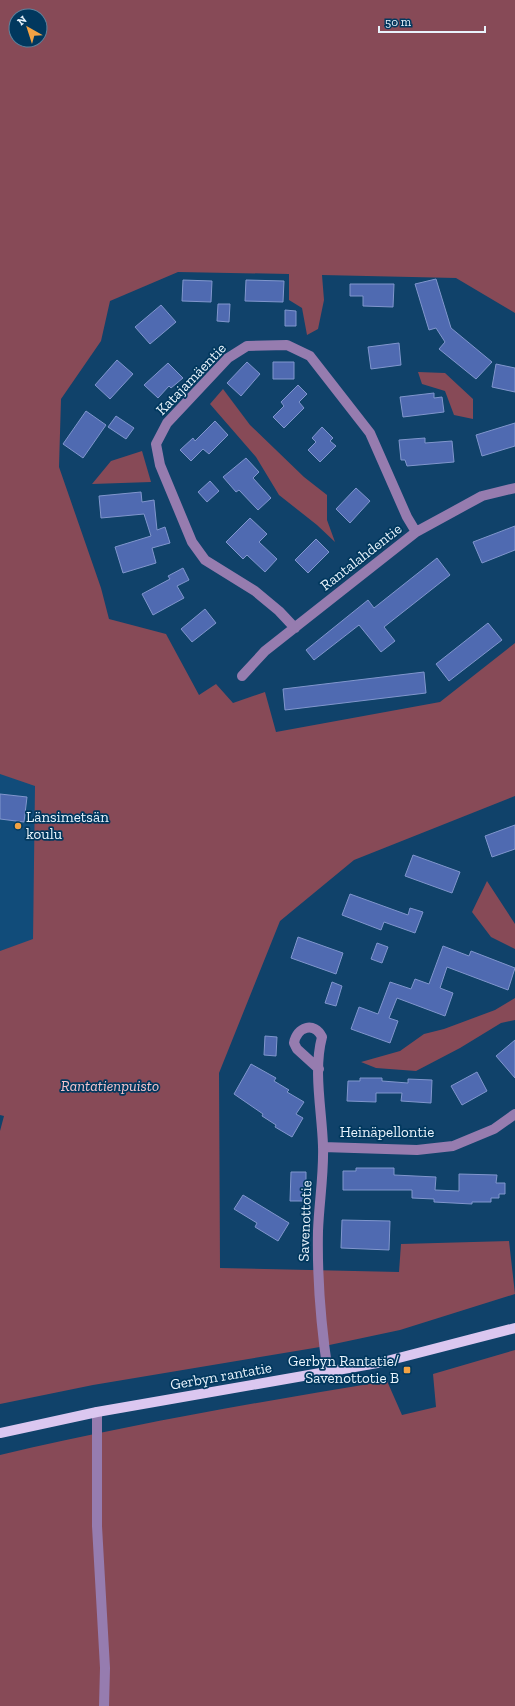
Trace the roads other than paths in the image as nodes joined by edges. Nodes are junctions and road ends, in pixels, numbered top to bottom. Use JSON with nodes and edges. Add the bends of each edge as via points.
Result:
{"nodes":[{"id":1,"x":515,"y":488,"type":"edge"},
{"id":2,"x":416,"y":532,"type":"junction"},
{"id":3,"x":295,"y":628,"type":"junction"},
{"id":4,"x":242,"y":676,"type":"dead end"},
{"id":5,"x":319,"y":1069,"type":"dead end"},
{"id":6,"x":515,"y":1114,"type":"edge"},
{"id":7,"x":323,"y":1147,"type":"junction"},
{"id":8,"x":515,"y":1328,"type":"edge"},
{"id":9,"x":328,"y":1373,"type":"junction"},
{"id":10,"x":97,"y":1412,"type":"junction"},
{"id":11,"x":0,"y":1433,"type":"edge"},
{"id":12,"x":104,"y":1706,"type":"edge"}],
"edges":[{"from":1,"to":2,"type":"street","name":"Rantalahdentie","via":[[482,496]]},
{"from":2,"to":3,"type":"street","name":"Rantalahdentie"},
{"from":2,"to":3,"type":"street","name":"Katajamäentie","via":[[370,433],[310,356],[287,345],[247,346],[228,358],[167,424],[156,444],[160,465],[192,542],[205,560],[255,591]]},
{"from":3,"to":4,"type":"street","name":"Rantalahdentie","via":[[265,651]]},
{"from":5,"to":7,"type":"street","name":"Savenottotie"},
{"from":6,"to":7,"type":"street","name":"Heinäpellontie","via":[[494,1129],[453,1146],[417,1150]]},
{"from":7,"to":9,"type":"street","name":"Savenottotie","via":[[318,1231],[319,1309]]},
{"from":8,"to":9,"type":"main road","name":"Gerbyn rantatie","via":[[407,1357]]},
{"from":9,"to":10,"type":"main road","name":"Gerbyn rantatie"},
{"from":10,"to":11,"type":"main road","name":"Gerbyn rantatie"},
{"from":10,"to":12,"type":"street","via":[[97,1526],[105,1668]]}]}
